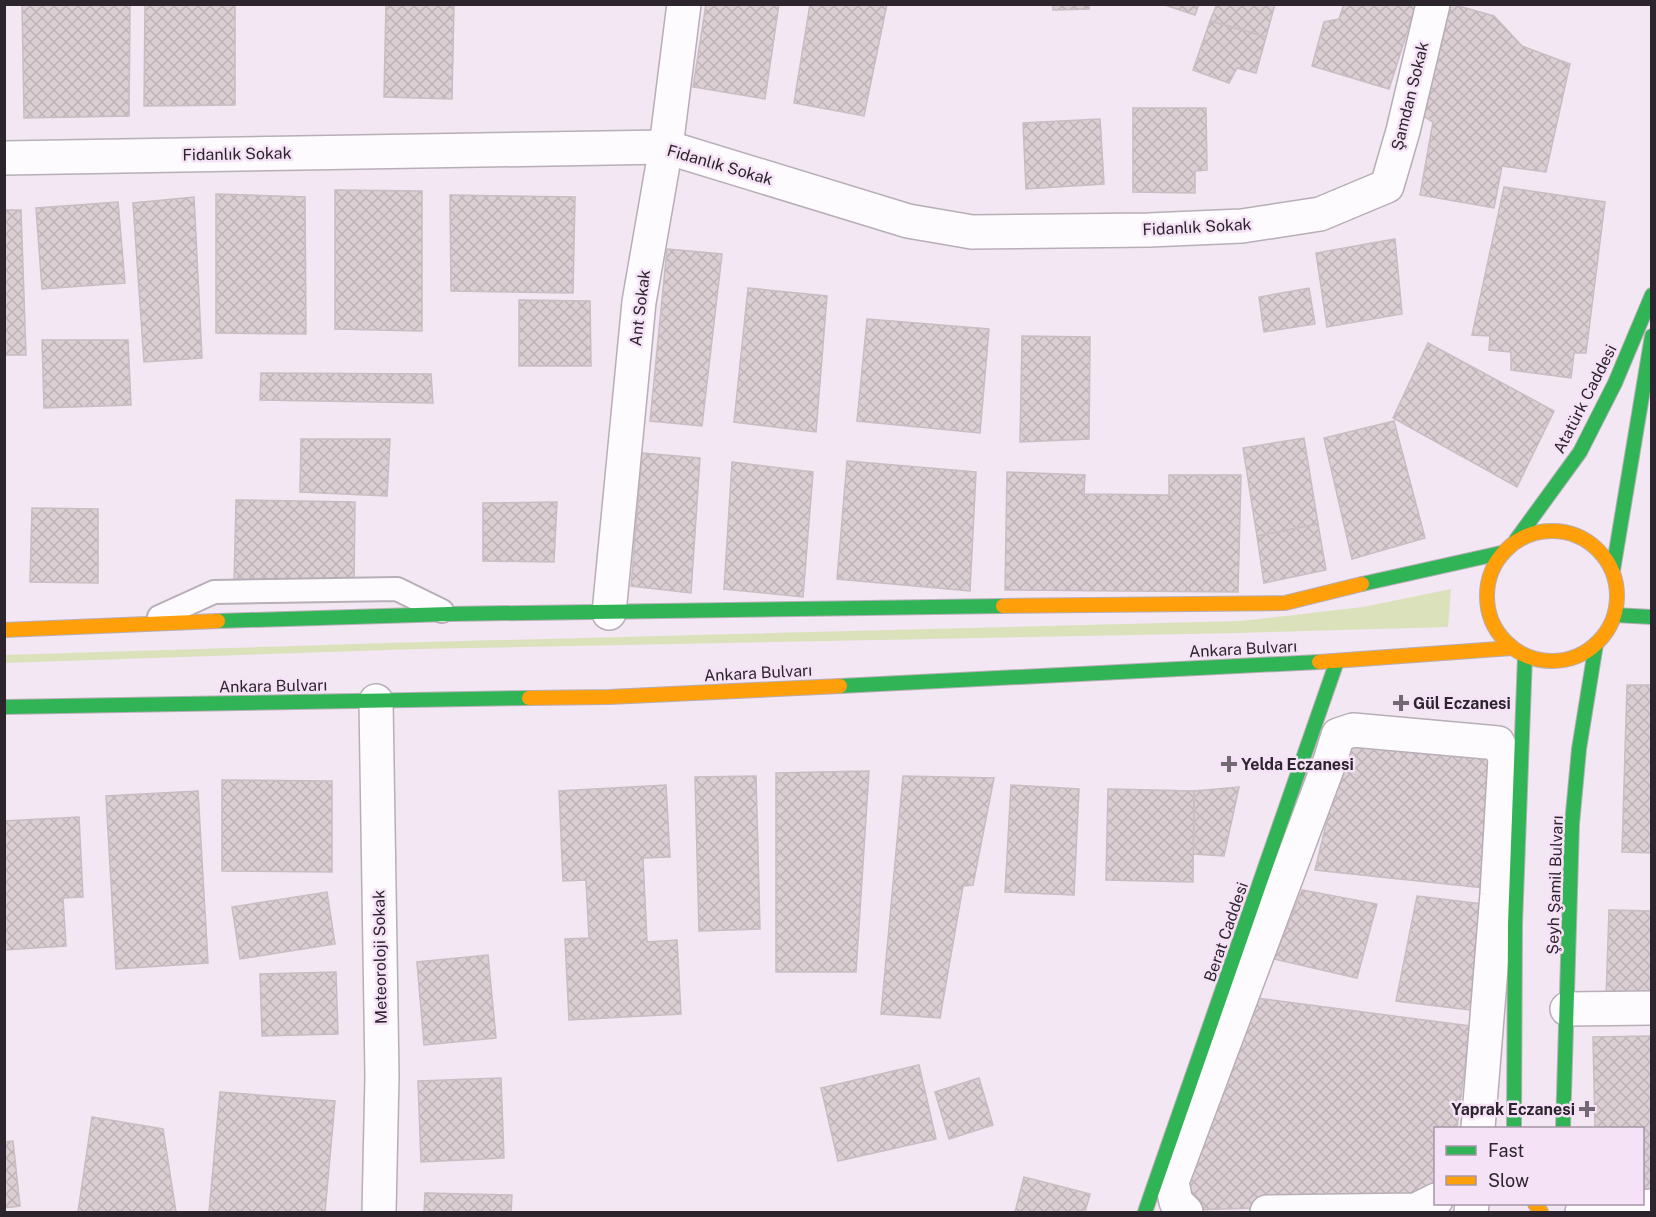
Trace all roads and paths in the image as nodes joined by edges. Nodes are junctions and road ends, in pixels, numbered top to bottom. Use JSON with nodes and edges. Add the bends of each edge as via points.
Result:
{"nodes":[{"id":1,"x":684,"y":4,"type":"edge"},
{"id":2,"x":1433,"y":4,"type":"edge"},
{"id":3,"x":666,"y":147,"type":"junction"},
{"id":4,"x":4,"y":158,"type":"edge"},
{"id":5,"x":1386,"y":186,"type":"joint"},
{"id":6,"x":1652,"y":295,"type":"edge"},
{"id":7,"x":1652,"y":336,"type":"edge"},
{"id":8,"x":1516,"y":540,"type":"junction"},
{"id":9,"x":1501,"y":553,"type":"junction"},
{"id":10,"x":1613,"y":570,"type":"junction"},
{"id":11,"x":609,"y":613,"type":"junction"},
{"id":12,"x":449,"y":614,"type":"joint"},
{"id":13,"x":1615,"y":615,"type":"junction"},
{"id":14,"x":1652,"y":617,"type":"edge"},
{"id":15,"x":145,"y":623,"type":"joint"},
{"id":16,"x":4,"y":630,"type":"edge"},
{"id":17,"x":1596,"y":644,"type":"junction"},
{"id":18,"x":1512,"y":648,"type":"junction"},
{"id":19,"x":1525,"y":656,"type":"junction"},
{"id":20,"x":1337,"y":661,"type":"junction"},
{"id":21,"x":376,"y":701,"type":"junction"},
{"id":22,"x":4,"y":706,"type":"edge"},
{"id":23,"x":1652,"y":1008,"type":"edge"},
{"id":24,"x":1567,"y":1009,"type":"junction"},
{"id":25,"x":1478,"y":1127,"type":"edge"},
{"id":26,"x":1514,"y":1127,"type":"edge"},
{"id":27,"x":1563,"y":1127,"type":"edge"},
{"id":28,"x":1434,"y":1201,"type":"edge"},
{"id":29,"x":1652,"y":1206,"type":"edge"},
{"id":30,"x":379,"y":1212,"type":"edge"},
{"id":31,"x":1145,"y":1212,"type":"edge"},
{"id":32,"x":1186,"y":1212,"type":"edge"},
{"id":33,"x":1268,"y":1212,"type":"edge"},
{"id":34,"x":1582,"y":1212,"type":"edge"}],
"edges":[{"from":1,"to":3,"type":"street","name":"Ant Sokak"},
{"from":2,"to":5,"type":"street","name":"Şamdan Sokak"},
{"from":3,"to":4,"type":"street","name":"Fidanlık Sokak"},
{"from":3,"to":5,"type":"street","name":"Fidanlık Sokak","via":[[908,222],[972,232],[1242,226],[1320,214]]},
{"from":3,"to":11,"type":"street","name":"Ant Sokak","via":[[639,302]]},
{"from":6,"to":8,"type":"main road","name":"Atatürk Caddesi","via":[[1615,383],[1580,452]]},
{"from":7,"to":10,"type":"main road"},
{"from":8,"to":9,"type":"main road"},
{"from":8,"to":10,"type":"main road","via":[[1537,531],[1560,530],[1582,537],[1600,551]]},
{"from":9,"to":11,"type":"main road","via":[[1285,603]]},
{"from":9,"to":18,"type":"main road","via":[[1491,571],[1487,603],[1497,633]]},
{"from":10,"to":13,"type":"main road","via":[[1618,593]]},
{"from":11,"to":12,"type":"main road"},
{"from":12,"to":15,"type":"lane","via":[[397,589],[214,592]]},
{"from":13,"to":14,"type":"main road"},
{"from":13,"to":17,"type":"main road"},
{"from":15,"to":16,"type":"main road"},
{"from":17,"to":19,"type":"main road","via":[[1581,655],[1562,661]]},
{"from":17,"to":24,"type":"main road","name":"Şeyh Şamil Bulvarı","via":[[1579,748],[1572,824]]},
{"from":18,"to":19,"type":"main road"},
{"from":18,"to":20,"type":"main road","name":"Ankara Bulvarı"},
{"from":19,"to":26,"type":"main road","via":[[1515,924]]},
{"from":20,"to":21,"type":"main road","name":"Ankara Bulvarı","via":[[609,697]]},
{"from":20,"to":31,"type":"main road","name":"Berat Caddesi"},
{"from":21,"to":22,"type":"main road","name":"Ankara Bulvarı"},
{"from":21,"to":30,"type":"street","name":"Meteoroloji Sokak","via":[[382,1076]]},
{"from":23,"to":24,"type":"street"},
{"from":24,"to":27,"type":"main road","name":"Şeyh Şamil Bulvarı"},
{"from":25,"to":32,"type":"street","via":[[1505,758],[1498,743],[1353,730],[1338,735],[1172,1182],[1176,1202]]},
{"from":28,"to":33,"type":"street","via":[[1416,1210]]},
{"from":29,"to":34,"type":"street"}]}
